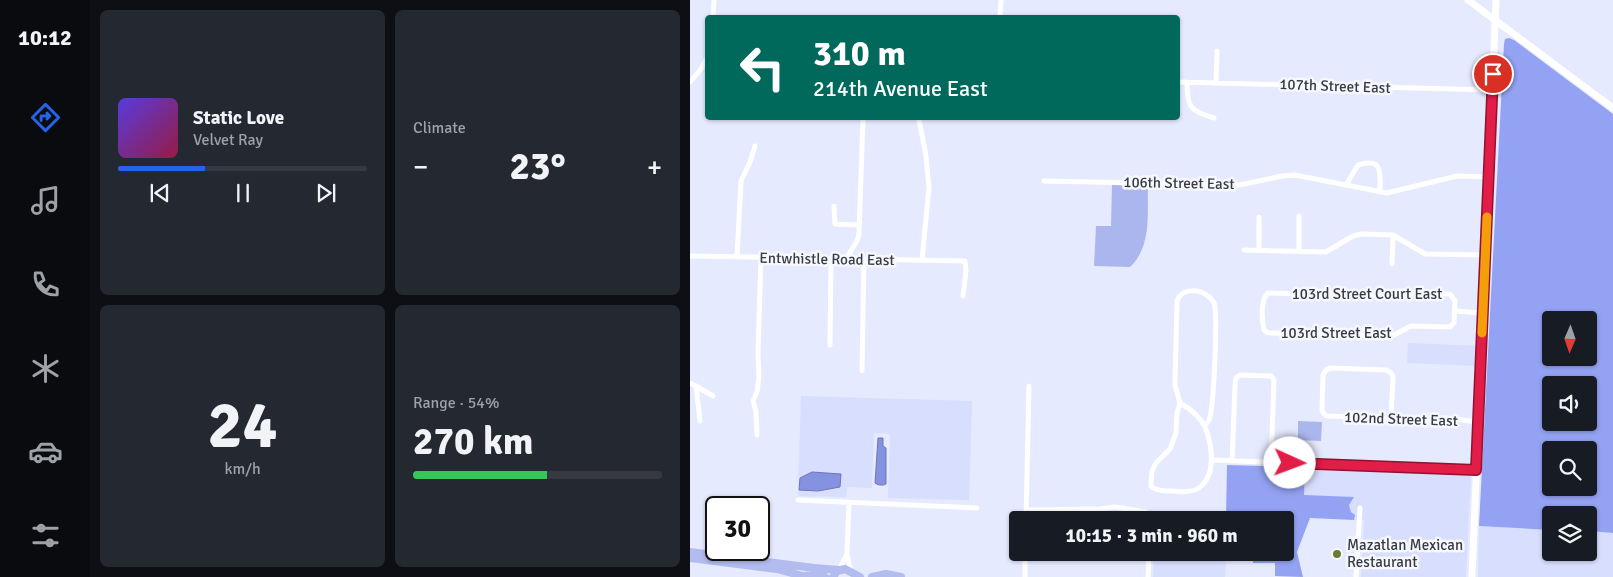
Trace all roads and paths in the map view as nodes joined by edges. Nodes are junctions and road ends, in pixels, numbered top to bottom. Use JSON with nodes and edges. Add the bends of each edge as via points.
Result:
{"nodes":[{"id":1,"x":714,"y":0,"type":"edge"},
{"id":2,"x":1001,"y":0,"type":"edge"},
{"id":3,"x":1468,"y":0,"type":"edge"},
{"id":4,"x":1496,"y":1,"type":"edge"},
{"id":5,"x":1483,"y":11,"type":"junction"},
{"id":6,"x":713,"y":15,"type":"edge"},
{"id":7,"x":1000,"y":15,"type":"edge"},
{"id":8,"x":1496,"y":20,"type":"junction"},
{"id":9,"x":1512,"y":32,"type":"junction"},
{"id":10,"x":1495,"y":42,"type":"junction"},
{"id":11,"x":1217,"y":51,"type":"dead end"},
{"id":12,"x":705,"y":62,"type":"edge"},
{"id":13,"x":690,"y":82,"type":"edge"},
{"id":14,"x":1180,"y":82,"type":"edge"},
{"id":15,"x":1187,"y":82,"type":"junction"},
{"id":16,"x":1216,"y":83,"type":"junction"},
{"id":17,"x":1493,"y":90,"type":"junction"},
{"id":18,"x":1613,"y":108,"type":"edge"},
{"id":19,"x":1214,"y":118,"type":"dead end"},
{"id":20,"x":863,"y":120,"type":"edge"},
{"id":21,"x":919,"y":120,"type":"dead end"},
{"id":22,"x":755,"y":146,"type":"dead end"},
{"id":23,"x":1489,"y":178,"type":"junction"},
{"id":24,"x":1044,"y":181,"type":"dead end"},
{"id":25,"x":1346,"y":185,"type":"junction"},
{"id":26,"x":1380,"y":192,"type":"junction"},
{"id":27,"x":834,"y":206,"type":"dead end"},
{"id":28,"x":1300,"y":216,"type":"dead end"},
{"id":29,"x":1260,"y":217,"type":"dead end"},
{"id":30,"x":859,"y":225,"type":"junction"},
{"id":31,"x":1393,"y":235,"type":"junction"},
{"id":32,"x":1244,"y":250,"type":"dead end"},
{"id":33,"x":1259,"y":250,"type":"junction"},
{"id":34,"x":1299,"y":251,"type":"junction"},
{"id":35,"x":1485,"y":255,"type":"junction"},
{"id":36,"x":690,"y":256,"type":"edge"},
{"id":37,"x":737,"y":257,"type":"junction"},
{"id":38,"x":761,"y":258,"type":"junction"},
{"id":39,"x":831,"y":259,"type":"junction"},
{"id":40,"x":848,"y":259,"type":"junction"},
{"id":41,"x":864,"y":260,"type":"junction"},
{"id":42,"x":922,"y":260,"type":"junction"},
{"id":43,"x":1392,"y":264,"type":"dead end"},
{"id":44,"x":963,"y":296,"type":"dead end"},
{"id":45,"x":1456,"y":311,"type":"junction"},
{"id":46,"x":1482,"y":313,"type":"junction"},
{"id":47,"x":1264,"y":330,"type":"joint"},
{"id":48,"x":830,"y":345,"type":"dead end"},
{"id":49,"x":862,"y":371,"type":"dead end"},
{"id":50,"x":690,"y":383,"type":"edge"},
{"id":51,"x":696,"y":386,"type":"junction"},
{"id":52,"x":1029,"y":386,"type":"dead end"},
{"id":53,"x":713,"y":396,"type":"dead end"},
{"id":54,"x":1180,"y":403,"type":"junction"},
{"id":55,"x":1391,"y":419,"type":"junction"},
{"id":56,"x":700,"y":421,"type":"dead end"},
{"id":57,"x":1478,"y":422,"type":"junction"},
{"id":58,"x":1204,"y":425,"type":"junction"},
{"id":59,"x":757,"y":435,"type":"dead end"},
{"id":60,"x":1212,"y":460,"type":"junction"},
{"id":61,"x":1232,"y":461,"type":"junction"},
{"id":62,"x":1271,"y":462,"type":"junction"},
{"id":63,"x":1476,"y":470,"type":"junction"},
{"id":64,"x":798,"y":500,"type":"dead end"},
{"id":65,"x":849,"y":502,"type":"junction"},
{"id":66,"x":977,"y":508,"type":"dead end"},
{"id":67,"x":1360,"y":508,"type":"dead end"},
{"id":68,"x":1026,"y":510,"type":"joint"},
{"id":69,"x":1064,"y":511,"type":"edge"},
{"id":70,"x":1064,"y":511,"type":"edge"},
{"id":71,"x":1140,"y":511,"type":"edge"},
{"id":72,"x":690,"y":552,"type":"edge"},
{"id":73,"x":847,"y":554,"type":"junction"},
{"id":74,"x":690,"y":558,"type":"edge"},
{"id":75,"x":1025,"y":561,"type":"edge"},
{"id":76,"x":1148,"y":561,"type":"edge"},
{"id":77,"x":839,"y":570,"type":"junction"},
{"id":78,"x":853,"y":575,"type":"edge"},
{"id":79,"x":825,"y":577,"type":"edge"},
{"id":80,"x":833,"y":577,"type":"edge"},
{"id":81,"x":860,"y":577,"type":"edge"},
{"id":82,"x":872,"y":577,"type":"edge"},
{"id":83,"x":901,"y":577,"type":"edge"},
{"id":84,"x":1024,"y":577,"type":"edge"},
{"id":85,"x":1148,"y":577,"type":"edge"},
{"id":86,"x":1356,"y":577,"type":"edge"},
{"id":87,"x":1472,"y":577,"type":"edge"}],
"edges":[{"from":1,"to":6,"type":"street"},
{"from":2,"to":7,"type":"street"},
{"from":3,"to":5,"type":"street"},
{"from":4,"to":5,"type":"street"},
{"from":4,"to":8,"type":"street"},
{"from":5,"to":8,"type":"street"},
{"from":8,"to":9,"type":"street"},
{"from":8,"to":10,"type":"street"},
{"from":9,"to":10,"type":"street","via":[[1502,34]]},
{"from":9,"to":18,"type":"street"},
{"from":10,"to":17,"type":"street"},
{"from":11,"to":16,"type":"street"},
{"from":12,"to":13,"type":"street"},
{"from":14,"to":15,"type":"street","name":"107th Street East"},
{"from":15,"to":16,"type":"street","name":"107th Street East"},
{"from":15,"to":19,"type":"street","via":[[1189,106]]},
{"from":16,"to":17,"type":"street","name":"107th Street East"},
{"from":17,"to":23,"type":"street"},
{"from":20,"to":30,"type":"street"},
{"from":21,"to":42,"type":"street","via":[[928,188]]},
{"from":22,"to":37,"type":"street","via":[[741,181]]},
{"from":23,"to":26,"type":"street","name":"106th Street East","via":[[1457,176],[1393,192]]},
{"from":23,"to":35,"type":"street"},
{"from":24,"to":25,"type":"street","name":"106th Street East","via":[[1240,184],[1290,175]]},
{"from":25,"to":26,"type":"street","name":"106th Street East"},
{"from":25,"to":26,"type":"street","via":[[1358,165],[1375,164],[1381,172]]},
{"from":27,"to":30,"type":"street","via":[[836,224]]},
{"from":28,"to":34,"type":"street"},
{"from":29,"to":33,"type":"street"},
{"from":30,"to":40,"type":"street","via":[[858,242],[849,252]]},
{"from":31,"to":34,"type":"street","via":[[1357,234],[1326,252]]},
{"from":31,"to":35,"type":"street","via":[[1425,254]]},
{"from":31,"to":43,"type":"street"},
{"from":32,"to":33,"type":"street"},
{"from":33,"to":34,"type":"street"},
{"from":35,"to":46,"type":"street"},
{"from":36,"to":37,"type":"street","name":"Entwhistle Road East"},
{"from":37,"to":38,"type":"street","name":"Entwhistle Road East"},
{"from":38,"to":39,"type":"street","name":"Entwhistle Road East"},
{"from":38,"to":59,"type":"street","via":[[759,377],[753,401]]},
{"from":39,"to":40,"type":"street","name":"Entwhistle Road East"},
{"from":39,"to":48,"type":"street"},
{"from":40,"to":41,"type":"street","name":"Entwhistle Road East"},
{"from":41,"to":42,"type":"street","name":"Entwhistle Road East"},
{"from":41,"to":49,"type":"street"},
{"from":42,"to":44,"type":"street","name":"Entwhistle Road East","via":[[965,260]]},
{"from":45,"to":46,"type":"street","name":"103rd Street Court East"},
{"from":45,"to":47,"type":"street","name":"103rd Street East","via":[[1453,325],[1411,326],[1392,336],[1275,334]]},
{"from":45,"to":47,"type":"street","name":"103rd Street Court East","via":[[1450,294],[1268,293],[1263,299]]},
{"from":46,"to":57,"type":"street"},
{"from":50,"to":51,"type":"street"},
{"from":51,"to":53,"type":"street"},
{"from":51,"to":56,"type":"street"},
{"from":52,"to":68,"type":"street"},
{"from":54,"to":58,"type":"street"},
{"from":54,"to":58,"type":"street","via":[[1174,385],[1177,301],[1182,292],[1193,290],[1209,297],[1215,308],[1213,391],[1210,419]]},
{"from":54,"to":60,"type":"street","via":[[1173,445],[1156,463],[1151,486],[1186,492],[1199,488],[1208,476]]},
{"from":55,"to":55,"type":"street","name":"102nd Street East","via":[[1391,373],[1386,370],[1326,370],[1323,376],[1324,414]]},
{"from":55,"to":57,"type":"street","name":"102nd Street East","via":[[1446,418]]},
{"from":57,"to":63,"type":"street"},
{"from":58,"to":60,"type":"street"},
{"from":60,"to":61,"type":"street"},
{"from":61,"to":62,"type":"street"},
{"from":61,"to":62,"type":"street","via":[[1236,378],[1240,375],[1269,376],[1274,380]]},
{"from":62,"to":63,"type":"street"},
{"from":63,"to":87,"type":"street"},
{"from":64,"to":65,"type":"street"},
{"from":65,"to":66,"type":"street"},
{"from":65,"to":73,"type":"street"},
{"from":67,"to":86,"type":"street"},
{"from":68,"to":69,"type":"street"},
{"from":70,"to":71,"type":"street","via":[[1115,507]]},
{"from":72,"to":77,"type":"main road"},
{"from":73,"to":77,"type":"street"},
{"from":73,"to":78,"type":"street"},
{"from":74,"to":79,"type":"main road"},
{"from":75,"to":84,"type":"street"},
{"from":76,"to":85,"type":"street"},
{"from":77,"to":78,"type":"main road","via":[[845,569]]},
{"from":77,"to":80,"type":"main road"},
{"from":78,"to":81,"type":"main road"},
{"from":82,"to":83,"type":"main road","via":[[886,574]]}]}
